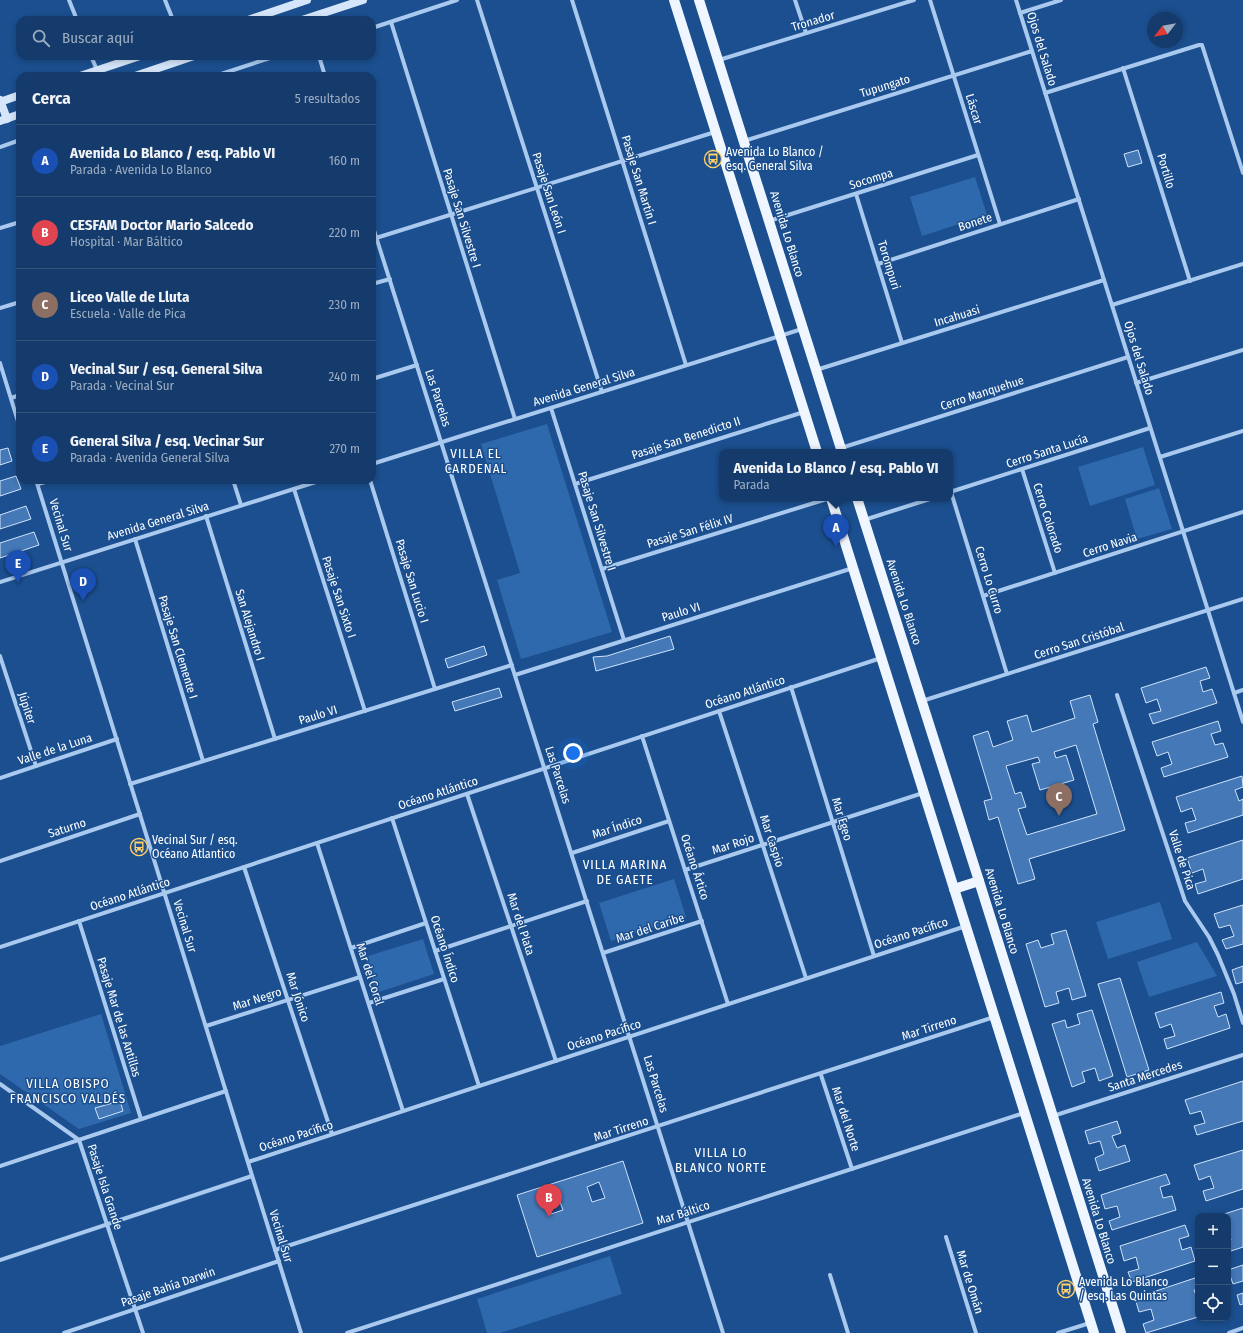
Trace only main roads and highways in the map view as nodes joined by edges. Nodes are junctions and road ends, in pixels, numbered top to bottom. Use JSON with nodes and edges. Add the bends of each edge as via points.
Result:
{"nodes":[{"id":1,"x":307,"y":0,"type":"edge"},
{"id":2,"x":363,"y":0,"type":"edge"},
{"id":3,"x":674,"y":0,"type":"edge"},
{"id":4,"x":699,"y":0,"type":"edge"},
{"id":5,"x":260,"y":16,"type":"edge"},
{"id":6,"x":314,"y":16,"type":"edge"},
{"id":7,"x":128,"y":60,"type":"edge"},
{"id":8,"x":182,"y":60,"type":"edge"},
{"id":9,"x":91,"y":72,"type":"edge"},
{"id":10,"x":146,"y":72,"type":"edge"},
{"id":11,"x":16,"y":96,"type":"edge"},
{"id":12,"x":0,"y":101,"type":"edge"},
{"id":13,"x":16,"y":115,"type":"edge"},
{"id":14,"x":3,"y":120,"type":"edge"},
{"id":15,"x":816,"y":449,"type":"edge"},
{"id":16,"x":842,"y":449,"type":"edge"},
{"id":17,"x":832,"y":501,"type":"edge"},
{"id":18,"x":858,"y":501,"type":"edge"},
{"id":19,"x":979,"y":881,"type":"junction"},
{"id":20,"x":954,"y":889,"type":"junction"},
{"id":21,"x":1094,"y":1333,"type":"edge"},
{"id":22,"x":1121,"y":1333,"type":"edge"}],
"edges":[{"from":1,"to":5,"type":"main road"},
{"from":2,"to":6,"type":"main road"},
{"from":3,"to":15,"type":"main road"},
{"from":4,"to":16,"type":"main road","name":"Avenida Lo Blanco"},
{"from":7,"to":9,"type":"main road"},
{"from":8,"to":10,"type":"main road"},
{"from":11,"to":12,"type":"main road"},
{"from":12,"to":14,"type":"main road"},
{"from":13,"to":14,"type":"main road"},
{"from":17,"to":20,"type":"main road"},
{"from":18,"to":19,"type":"main road","name":"Avenida Lo Blanco"},
{"from":19,"to":20,"type":"main road"},
{"from":19,"to":22,"type":"main road","name":"Avenida Lo Blanco"},
{"from":20,"to":21,"type":"main road"}]}
